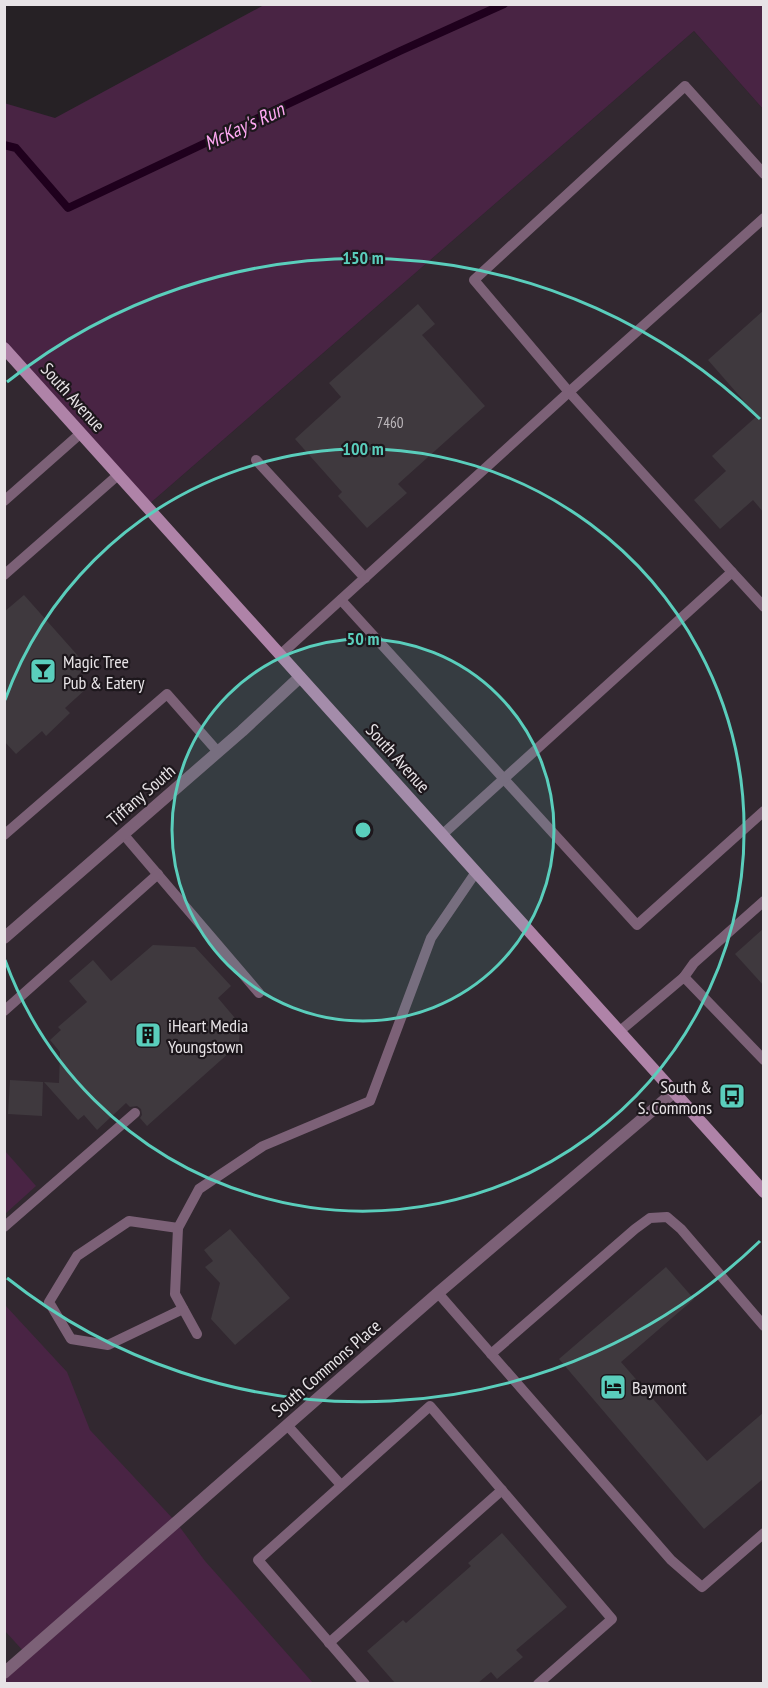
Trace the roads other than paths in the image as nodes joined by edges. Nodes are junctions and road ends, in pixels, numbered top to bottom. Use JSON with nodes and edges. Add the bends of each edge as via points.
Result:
{"nodes":[{"id":1,"x":764,"y":174,"type":"edge"},
{"id":2,"x":764,"y":218,"type":"edge"},
{"id":3,"x":4,"y":348,"type":"edge"},
{"id":4,"x":569,"y":392,"type":"junction"},
{"id":5,"x":81,"y":433,"type":"junction"},
{"id":6,"x":256,"y":460,"type":"dead end"},
{"id":7,"x":118,"y":475,"type":"junction"},
{"id":8,"x":4,"y":501,"type":"edge"},
{"id":9,"x":732,"y":572,"type":"junction"},
{"id":10,"x":4,"y":575,"type":"edge"},
{"id":11,"x":365,"y":578,"type":"junction"},
{"id":12,"x":341,"y":600,"type":"junction"},
{"id":13,"x":764,"y":607,"type":"edge"},
{"id":14,"x":280,"y":655,"type":"junction"},
{"id":15,"x":300,"y":677,"type":"junction"},
{"id":16,"x":218,"y":752,"type":"junction"},
{"id":17,"x":505,"y":780,"type":"junction"},
{"id":18,"x":764,"y":811,"type":"edge"},
{"id":19,"x":443,"y":834,"type":"junction"},
{"id":20,"x":4,"y":835,"type":"edge"},
{"id":21,"x":124,"y":835,"type":"junction"},
{"id":22,"x":476,"y":872,"type":"junction"},
{"id":23,"x":158,"y":874,"type":"junction"},
{"id":24,"x":764,"y":901,"type":"edge"},
{"id":25,"x":4,"y":938,"type":"edge"},
{"id":26,"x":684,"y":977,"type":"junction"},
{"id":27,"x":259,"y":993,"type":"dead end"},
{"id":28,"x":4,"y":1011,"type":"edge"},
{"id":29,"x":620,"y":1031,"type":"junction"},
{"id":30,"x":764,"y":1060,"type":"edge"},
{"id":31,"x":674,"y":1092,"type":"junction"},
{"id":32,"x":135,"y":1113,"type":"dead end"},
{"id":33,"x":764,"y":1192,"type":"edge"},
{"id":34,"x":4,"y":1227,"type":"edge"},
{"id":35,"x":178,"y":1228,"type":"junction"},
{"id":36,"x":438,"y":1293,"type":"junction"},
{"id":37,"x":183,"y":1309,"type":"junction"},
{"id":38,"x":764,"y":1326,"type":"edge"},
{"id":39,"x":197,"y":1334,"type":"dead end"},
{"id":40,"x":491,"y":1354,"type":"junction"},
{"id":41,"x":287,"y":1425,"type":"junction"},
{"id":42,"x":341,"y":1485,"type":"junction"},
{"id":43,"x":502,"y":1490,"type":"junction"},
{"id":44,"x":764,"y":1533,"type":"edge"},
{"id":45,"x":329,"y":1643,"type":"junction"},
{"id":46,"x":4,"y":1673,"type":"edge"},
{"id":47,"x":365,"y":1683,"type":"edge"},
{"id":48,"x":538,"y":1683,"type":"edge"}],
"edges":[{"from":1,"to":4,"type":"lane","via":[[685,86],[474,280]]},
{"from":2,"to":4,"type":"lane"},
{"from":3,"to":5,"type":"main road","name":"South Avenue"},
{"from":4,"to":9,"type":"lane"},
{"from":4,"to":11,"type":"lane"},
{"from":5,"to":7,"type":"main road","name":"South Avenue"},
{"from":5,"to":8,"type":"lane"},
{"from":6,"to":11,"type":"lane"},
{"from":7,"to":10,"type":"lane"},
{"from":7,"to":14,"type":"main road","name":"South Avenue"},
{"from":9,"to":13,"type":"lane"},
{"from":9,"to":17,"type":"lane"},
{"from":11,"to":12,"type":"lane"},
{"from":12,"to":14,"type":"lane"},
{"from":12,"to":17,"type":"lane"},
{"from":14,"to":15,"type":"main road","name":"South Avenue"},
{"from":15,"to":16,"type":"street","name":"Tiffany South"},
{"from":15,"to":19,"type":"main road","name":"South Avenue"},
{"from":16,"to":20,"type":"lane","via":[[167,694]]},
{"from":16,"to":21,"type":"street","name":"Tiffany South"},
{"from":17,"to":18,"type":"lane","via":[[637,925]]},
{"from":17,"to":19,"type":"lane"},
{"from":19,"to":22,"type":"main road","name":"South Avenue"},
{"from":21,"to":23,"type":"lane"},
{"from":21,"to":25,"type":"street","name":"Tiffany South"},
{"from":22,"to":29,"type":"main road","name":"South Avenue"},
{"from":22,"to":35,"type":"lane","via":[[431,938],[370,1101],[254,1152],[199,1189]]},
{"from":23,"to":27,"type":"lane"},
{"from":23,"to":28,"type":"lane"},
{"from":24,"to":26,"type":"lane","via":[[694,963]]},
{"from":26,"to":29,"type":"lane"},
{"from":26,"to":30,"type":"lane"},
{"from":29,"to":31,"type":"main road","name":"South Avenue"},
{"from":31,"to":33,"type":"main road","name":"South Avenue"},
{"from":31,"to":36,"type":"street","name":"South Commons Place"},
{"from":32,"to":34,"type":"lane"},
{"from":35,"to":37,"type":"lane","via":[[175,1294]]},
{"from":35,"to":37,"type":"lane","via":[[129,1221],[77,1256],[50,1302],[71,1340],[108,1345]]},
{"from":36,"to":40,"type":"lane"},
{"from":36,"to":41,"type":"street","name":"South Commons Place"},
{"from":37,"to":39,"type":"lane"},
{"from":38,"to":40,"type":"lane","via":[[681,1229],[668,1217],[650,1218]]},
{"from":40,"to":44,"type":"lane","via":[[671,1560],[702,1587]]},
{"from":41,"to":42,"type":"lane"},
{"from":41,"to":46,"type":"street","name":"South Commons Place"},
{"from":42,"to":43,"type":"lane","via":[[430,1406]]},
{"from":42,"to":45,"type":"lane","via":[[258,1560]]},
{"from":43,"to":45,"type":"lane"},
{"from":43,"to":48,"type":"lane","via":[[612,1619]]},
{"from":45,"to":47,"type":"lane"}]}
